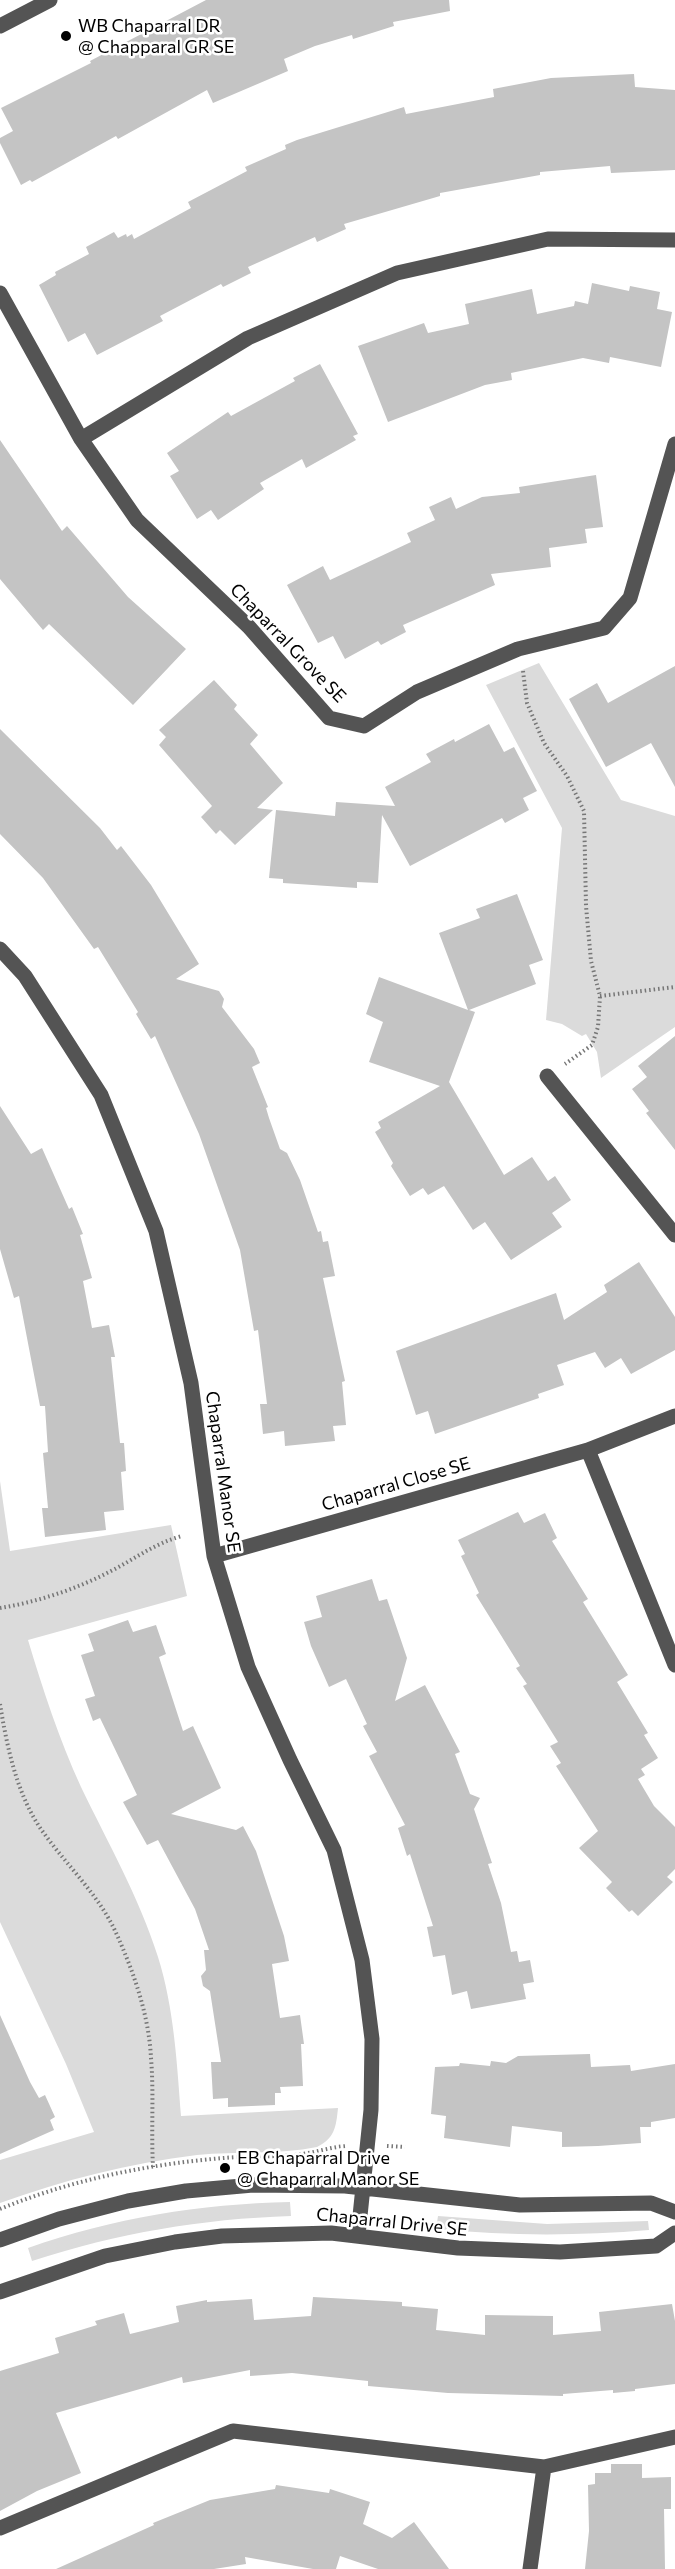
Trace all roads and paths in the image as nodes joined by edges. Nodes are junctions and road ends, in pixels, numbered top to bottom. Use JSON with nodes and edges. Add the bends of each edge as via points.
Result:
{"nodes":[{"id":1,"x":50,"y":0,"type":"edge"},
{"id":2,"x":0,"y":26,"type":"edge"},
{"id":3,"x":675,"y":240,"type":"edge"},
{"id":4,"x":0,"y":293,"type":"edge"},
{"id":5,"x":81,"y":439,"type":"junction"},
{"id":6,"x":675,"y":444,"type":"edge"},
{"id":7,"x":518,"y":650,"type":"junction"},
{"id":8,"x":0,"y":949,"type":"edge"},
{"id":9,"x":675,"y":987,"type":"edge"},
{"id":10,"x":600,"y":996,"type":"junction"},
{"id":11,"x":547,"y":1076,"type":"joint"},
{"id":12,"x":675,"y":1235,"type":"edge"},
{"id":13,"x":675,"y":1416,"type":"edge"},
{"id":14,"x":588,"y":1450,"type":"junction"},
{"id":15,"x":182,"y":1536,"type":"dead end"},
{"id":16,"x":214,"y":1556,"type":"junction"},
{"id":17,"x":0,"y":1608,"type":"edge"},
{"id":18,"x":675,"y":1665,"type":"edge"},
{"id":19,"x":0,"y":1704,"type":"edge"},
{"id":20,"x":153,"y":2167,"type":"dead end"},
{"id":21,"x":364,"y":2188,"type":"junction"},
{"id":22,"x":675,"y":2212,"type":"edge"},
{"id":23,"x":675,"y":2233,"type":"edge"},
{"id":24,"x":358,"y":2235,"type":"junction"},
{"id":25,"x":0,"y":2240,"type":"edge"},
{"id":26,"x":0,"y":2292,"type":"edge"},
{"id":27,"x":675,"y":2437,"type":"edge"},
{"id":28,"x":544,"y":2467,"type":"junction"},
{"id":29,"x":0,"y":2528,"type":"edge"},
{"id":30,"x":530,"y":2569,"type":"edge"}],
"edges":[{"from":1,"to":2,"type":"street"},
{"from":3,"to":5,"type":"street","via":[[548,239],[397,273],[248,338]]},
{"from":4,"to":5,"type":"street","name":"Chaparral Grove SE"},
{"from":5,"to":7,"type":"street","name":"Chaparral Grove SE","via":[[137,520],[249,627],[329,718],[364,726],[417,692]]},
{"from":6,"to":7,"type":"street","name":"Chaparral Grove SE","via":[[630,598],[603,628]]},
{"from":7,"to":10,"type":"path","via":[[527,703],[544,743],[567,776],[584,811],[591,961]]},
{"from":8,"to":16,"type":"street","name":"Chaparral Manor SE","via":[[25,976],[101,1095],[156,1231],[190,1383]]},
{"from":9,"to":10,"type":"path"},
{"from":10,"to":11,"type":"path","via":[[598,1027],[592,1045]]},
{"from":11,"to":12,"type":"street"},
{"from":13,"to":14,"type":"street","name":"Chaparral Close SE"},
{"from":14,"to":16,"type":"street","name":"Chaparral Close SE"},
{"from":14,"to":18,"type":"street"},
{"from":15,"to":17,"type":"path","via":[[77,1586]]},
{"from":16,"to":21,"type":"street","name":"Chaparral Manor SE","via":[[248,1667],[334,1850],[362,1960],[372,2062]]},
{"from":19,"to":20,"type":"path","via":[[13,1763],[30,1812],[100,1904],[133,1975],[150,2047]]},
{"from":21,"to":22,"type":"street","name":"Chaparral Drive SE","via":[[520,2205],[651,2203]]},
{"from":21,"to":24,"type":"street","name":"Chaparral Manor SE"},
{"from":21,"to":25,"type":"street","name":"Chaparral Drive SE","via":[[274,2184],[176,2193],[95,2209]]},
{"from":23,"to":24,"type":"street","name":"Chaparral Drive SE","via":[[656,2246],[560,2252],[458,2248]]},
{"from":24,"to":26,"type":"street","name":"Chaparral Drive SE","via":[[273,2233],[175,2242],[82,2263]]},
{"from":27,"to":28,"type":"street"},
{"from":28,"to":29,"type":"street","via":[[233,2431]]},
{"from":28,"to":30,"type":"street"}]}
